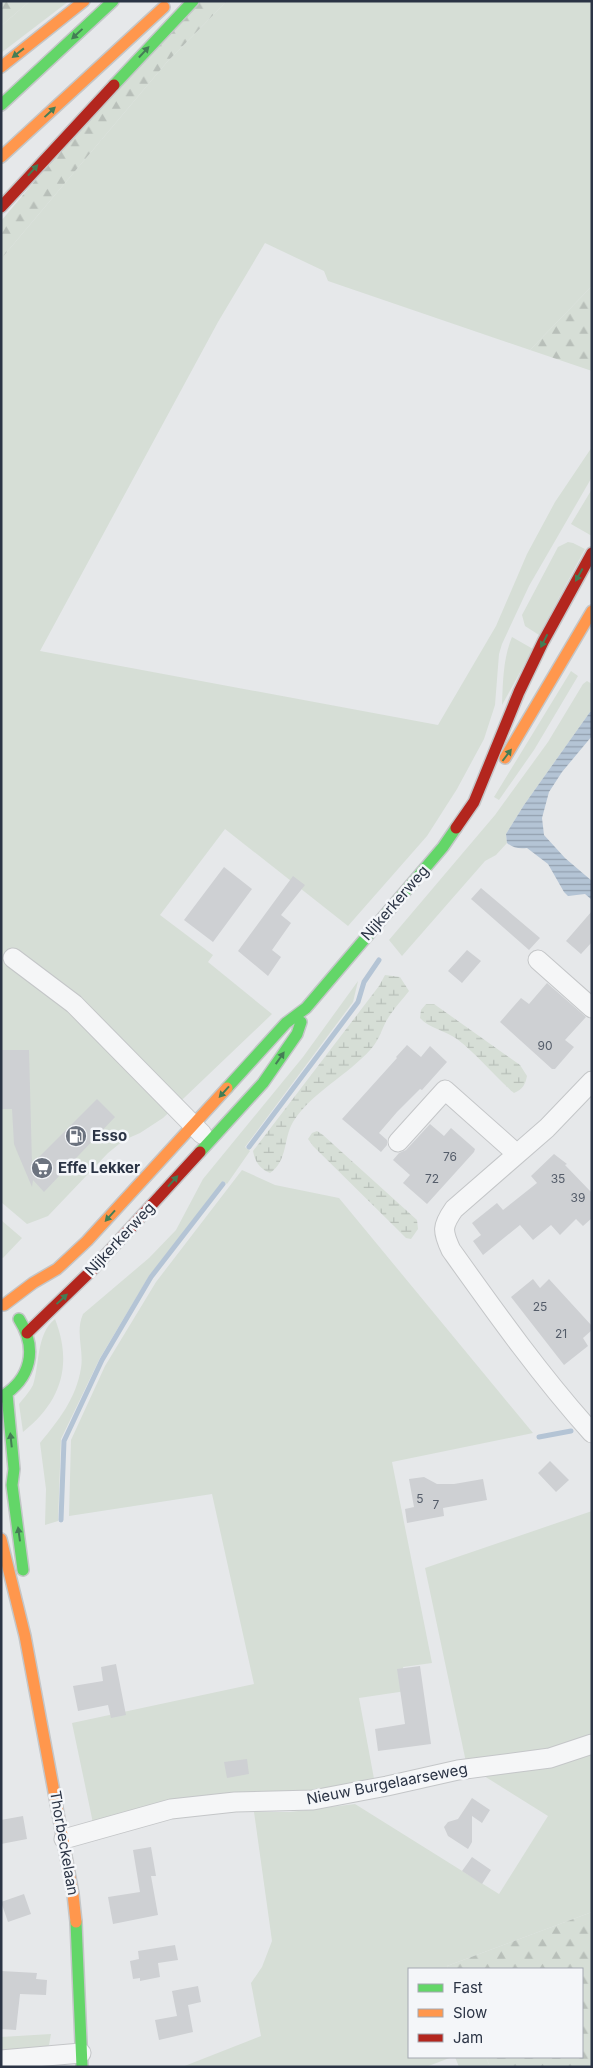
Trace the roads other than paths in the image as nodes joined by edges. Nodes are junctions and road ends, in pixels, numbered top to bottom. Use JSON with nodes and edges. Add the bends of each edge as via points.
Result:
{"nodes":[{"id":1,"x":84,"y":1,"type":"edge"},
{"id":2,"x":113,"y":1,"type":"edge"},
{"id":3,"x":170,"y":1,"type":"edge"},
{"id":4,"x":193,"y":1,"type":"edge"},
{"id":5,"x":1,"y":67,"type":"edge"},
{"id":6,"x":1,"y":105,"type":"edge"},
{"id":7,"x":1,"y":157,"type":"edge"},
{"id":8,"x":1,"y":207,"type":"edge"},
{"id":9,"x":592,"y":553,"type":"edge"},
{"id":10,"x":566,"y":598,"type":"junction"},
{"id":11,"x":591,"y":613,"type":"edge"},
{"id":12,"x":478,"y":794,"type":"junction"},
{"id":13,"x":13,"y":958,"type":"dead end"},
{"id":14,"x":538,"y":960,"type":"dead end"},
{"id":15,"x":306,"y":1008,"type":"junction"},
{"id":16,"x":592,"y":1008,"type":"edge"},
{"id":17,"x":592,"y":1081,"type":"edge"},
{"id":18,"x":194,"y":1126,"type":"junction"},
{"id":19,"x":210,"y":1141,"type":"junction"},
{"id":20,"x":398,"y":1142,"type":"dead end"},
{"id":21,"x":517,"y":1154,"type":"junction"},
{"id":22,"x":57,"y":1269,"type":"junction"},
{"id":23,"x":34,"y":1296,"type":"dead end"},
{"id":24,"x":2,"y":1305,"type":"edge"},
{"id":25,"x":27,"y":1333,"type":"junction"},
{"id":26,"x":4,"y":1396,"type":"edge"},
{"id":27,"x":592,"y":1433,"type":"edge"},
{"id":28,"x":1,"y":1445,"type":"edge"},
{"id":29,"x":12,"y":1485,"type":"junction"},
{"id":30,"x":1,"y":1539,"type":"edge"},
{"id":31,"x":25,"y":1636,"type":"junction"},
{"id":32,"x":592,"y":1744,"type":"edge"},
{"id":33,"x":64,"y":1839,"type":"junction"},
{"id":34,"x":1,"y":2060,"type":"edge"},
{"id":35,"x":82,"y":2060,"type":"edge"}],
"edges":[{"from":1,"to":5,"type":"main road","one_way":true},
{"from":2,"to":6,"type":"main road","one_way":true},
{"from":7,"to":3,"type":"main road","one_way":true},
{"from":8,"to":4,"type":"main road","one_way":true},
{"from":9,"to":10,"type":"main road","name":"Nijkerkerweg","one_way":true},
{"from":10,"to":11,"type":"street"},
{"from":10,"to":12,"type":"main road","name":"Nijkerkerweg","one_way":true,"via":[[519,692]]},
{"from":12,"to":11,"type":"main road","name":"Nijkerkerweg","one_way":true,"via":[[514,747]]},
{"from":12,"to":15,"type":"main road","name":"Nijkerkerweg","via":[[443,847]]},
{"from":13,"to":18,"type":"street","via":[[74,1004]]},
{"from":14,"to":16,"type":"street"},
{"from":15,"to":18,"type":"main road","name":"Nijkerkerweg","one_way":true,"via":[[286,1023]]},
{"from":19,"to":15,"type":"main road","name":"Nijkerkerweg","one_way":true,"via":[[263,1083],[297,1034]]},
{"from":17,"to":21,"type":"street"},
{"from":18,"to":19,"type":"street"},
{"from":18,"to":22,"type":"main road","name":"Nijkerkerweg","one_way":true},
{"from":25,"to":19,"type":"main road","name":"Nijkerkerweg","one_way":true,"via":[[93,1269]]},
{"from":20,"to":21,"type":"street","via":[[445,1090]]},
{"from":21,"to":27,"type":"street","via":[[454,1209],[444,1223],[444,1237],[552,1389]]},
{"from":22,"to":23,"type":"main road","name":"Nijkerkerweg"},
{"from":22,"to":24,"type":"main road","name":"Nijkerkerweg"},
{"from":24,"to":25,"type":"main road","via":[[15,1313]]},
{"from":25,"to":26,"type":"main road","via":[[30,1352],[25,1375]]},
{"from":29,"to":26,"type":"main road","name":"Thorbeckelaan","one_way":true,"via":[[14,1468]]},
{"from":28,"to":29,"type":"main road","name":"Thorbeckelaan","via":[[5,1469]]},
{"from":31,"to":29,"type":"main road","name":"Thorbeckelaan","one_way":true,"via":[[22,1556]]},
{"from":30,"to":31,"type":"main road","name":"Thorbeckelaan"},
{"from":31,"to":33,"type":"main road","name":"Thorbeckelaan"},
{"from":32,"to":33,"type":"street","name":"Nieuw Burgelaarseweg","via":[[550,1758],[458,1770],[313,1800],[234,1802],[171,1809]]},
{"from":33,"to":35,"type":"main road","name":"Thorbeckelaan","via":[[78,1946]]},
{"from":34,"to":35,"type":"street","name":"Thorbeckelaan"}]}
